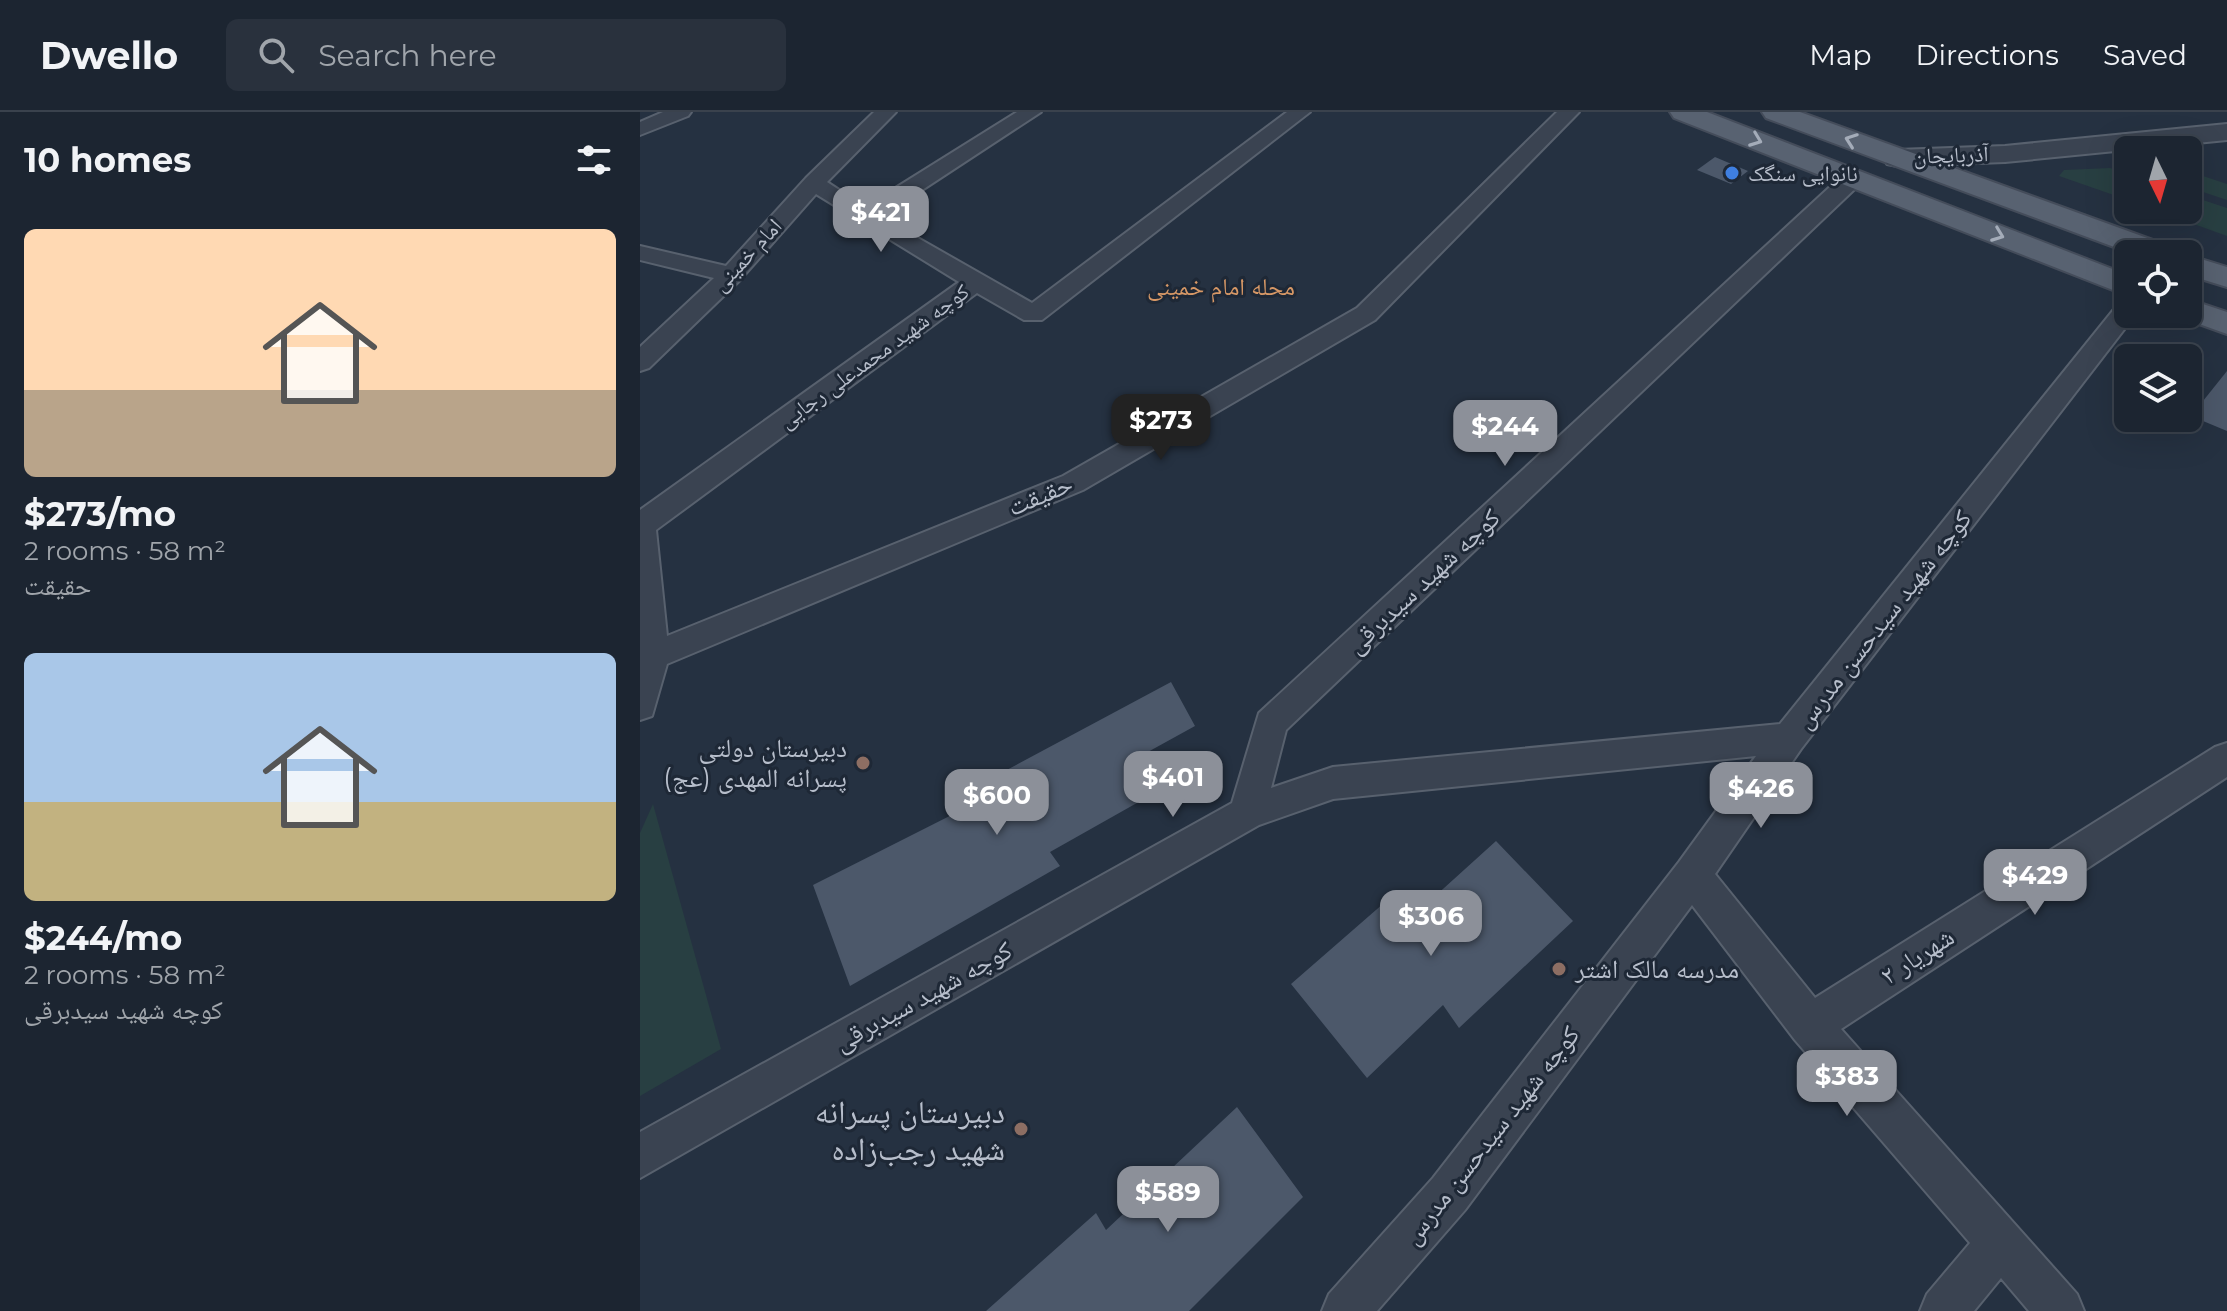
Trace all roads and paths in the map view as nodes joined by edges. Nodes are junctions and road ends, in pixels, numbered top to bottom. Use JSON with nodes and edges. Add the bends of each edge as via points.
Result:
{"nodes":[{"id":1,"x":681,"y":112,"type":"edge"},
{"id":2,"x":886,"y":112,"type":"edge"},
{"id":3,"x":1031,"y":112,"type":"edge"},
{"id":4,"x":1300,"y":112,"type":"edge"},
{"id":5,"x":1569,"y":112,"type":"edge"},
{"id":6,"x":1683,"y":112,"type":"edge"},
{"id":7,"x":1775,"y":112,"type":"edge"},
{"id":8,"x":640,"y":129,"type":"edge"},
{"id":9,"x":2227,"y":132,"type":"edge"},
{"id":10,"x":2005,"y":154,"type":"junction"},
{"id":11,"x":1897,"y":158,"type":"junction"},
{"id":12,"x":1853,"y":178,"type":"junction"},
{"id":13,"x":814,"y":183,"type":"junction"},
{"id":14,"x":1996,"y":194,"type":"junction"},
{"id":15,"x":865,"y":217,"type":"junction"},
{"id":16,"x":2122,"y":240,"type":"edge"},
{"id":17,"x":640,"y":253,"type":"edge"},
{"id":18,"x":2202,"y":269,"type":"edge"},
{"id":19,"x":731,"y":275,"type":"junction"},
{"id":20,"x":2227,"y":278,"type":"edge"},
{"id":21,"x":2114,"y":281,"type":"edge"},
{"id":22,"x":976,"y":282,"type":"junction"},
{"id":23,"x":2202,"y":314,"type":"edge"},
{"id":24,"x":2227,"y":324,"type":"edge"},
{"id":25,"x":2114,"y":326,"type":"edge"},
{"id":26,"x":640,"y":362,"type":"edge"},
{"id":27,"x":641,"y":523,"type":"edge"},
{"id":28,"x":653,"y":656,"type":"junction"},
{"id":29,"x":640,"y":706,"type":"edge"},
{"id":30,"x":1789,"y":738,"type":"junction"},
{"id":31,"x":2227,"y":758,"type":"edge"},
{"id":32,"x":1247,"y":813,"type":"junction"},
{"id":33,"x":1692,"y":875,"type":"junction"},
{"id":34,"x":1810,"y":1025,"type":"junction"},
{"id":35,"x":640,"y":1156,"type":"edge"},
{"id":36,"x":1999,"y":1244,"type":"junction"},
{"id":37,"x":1346,"y":1311,"type":"edge"},
{"id":38,"x":1944,"y":1311,"type":"edge"},
{"id":39,"x":2060,"y":1311,"type":"edge"}],
"edges":[{"from":1,"to":8,"type":"street"},
{"from":2,"to":13,"type":"street","name":"امام خمینی"},
{"from":3,"to":15,"type":"street"},
{"from":4,"to":22,"type":"street","name":"کوچه شهید محمدعلی رجایی","via":[[1033,314]]},
{"from":5,"to":28,"type":"street","name":"حقیقت","via":[[1366,314],[1073,483]]},
{"from":6,"to":12,"type":"main road","one_way":true},
{"from":11,"to":7,"type":"main road","one_way":true},
{"from":9,"to":10,"type":"street","name":"آذربایجان"},
{"from":10,"to":11,"type":"street","name":"آذربایجان"},
{"from":10,"to":14,"type":"street","via":[[1997,166]]},
{"from":11,"to":14,"type":"main road"},
{"from":12,"to":21,"type":"main road","one_way":true},
{"from":12,"to":32,"type":"street","name":"کوچه شهید سیدبرقی","via":[[1271,723]]},
{"from":13,"to":15,"type":"street"},
{"from":13,"to":19,"type":"street","name":"امام خمینی"},
{"from":14,"to":16,"type":"main road"},
{"from":15,"to":22,"type":"street"},
{"from":17,"to":19,"type":"street"},
{"from":18,"to":20,"type":"main road"},
{"from":19,"to":26,"type":"street","name":"امام خمینی"},
{"from":22,"to":27,"type":"street","name":"کوچه شهید محمدعلی رجایی"},
{"from":23,"to":24,"type":"main road"},
{"from":25,"to":30,"type":"street","name":"کوچه شهید سیدحسن مدرس"},
{"from":27,"to":28,"type":"street"},
{"from":28,"to":29,"type":"street"},
{"from":30,"to":32,"type":"street","name":"کوچه شهید سیدبرقی","via":[[1333,783]]},
{"from":30,"to":33,"type":"street","name":"کوچه شهید سیدحسن مدرس"},
{"from":31,"to":34,"type":"street","name":"شهریار ۲"},
{"from":32,"to":35,"type":"street","name":"کوچه شهید سیدبرقی"},
{"from":33,"to":34,"type":"street"},
{"from":33,"to":37,"type":"street","name":"کوچه شهید سیدحسن مدرس","via":[[1449,1194]]},
{"from":34,"to":36,"type":"street"},
{"from":36,"to":38,"type":"street"},
{"from":36,"to":39,"type":"street"}]}
